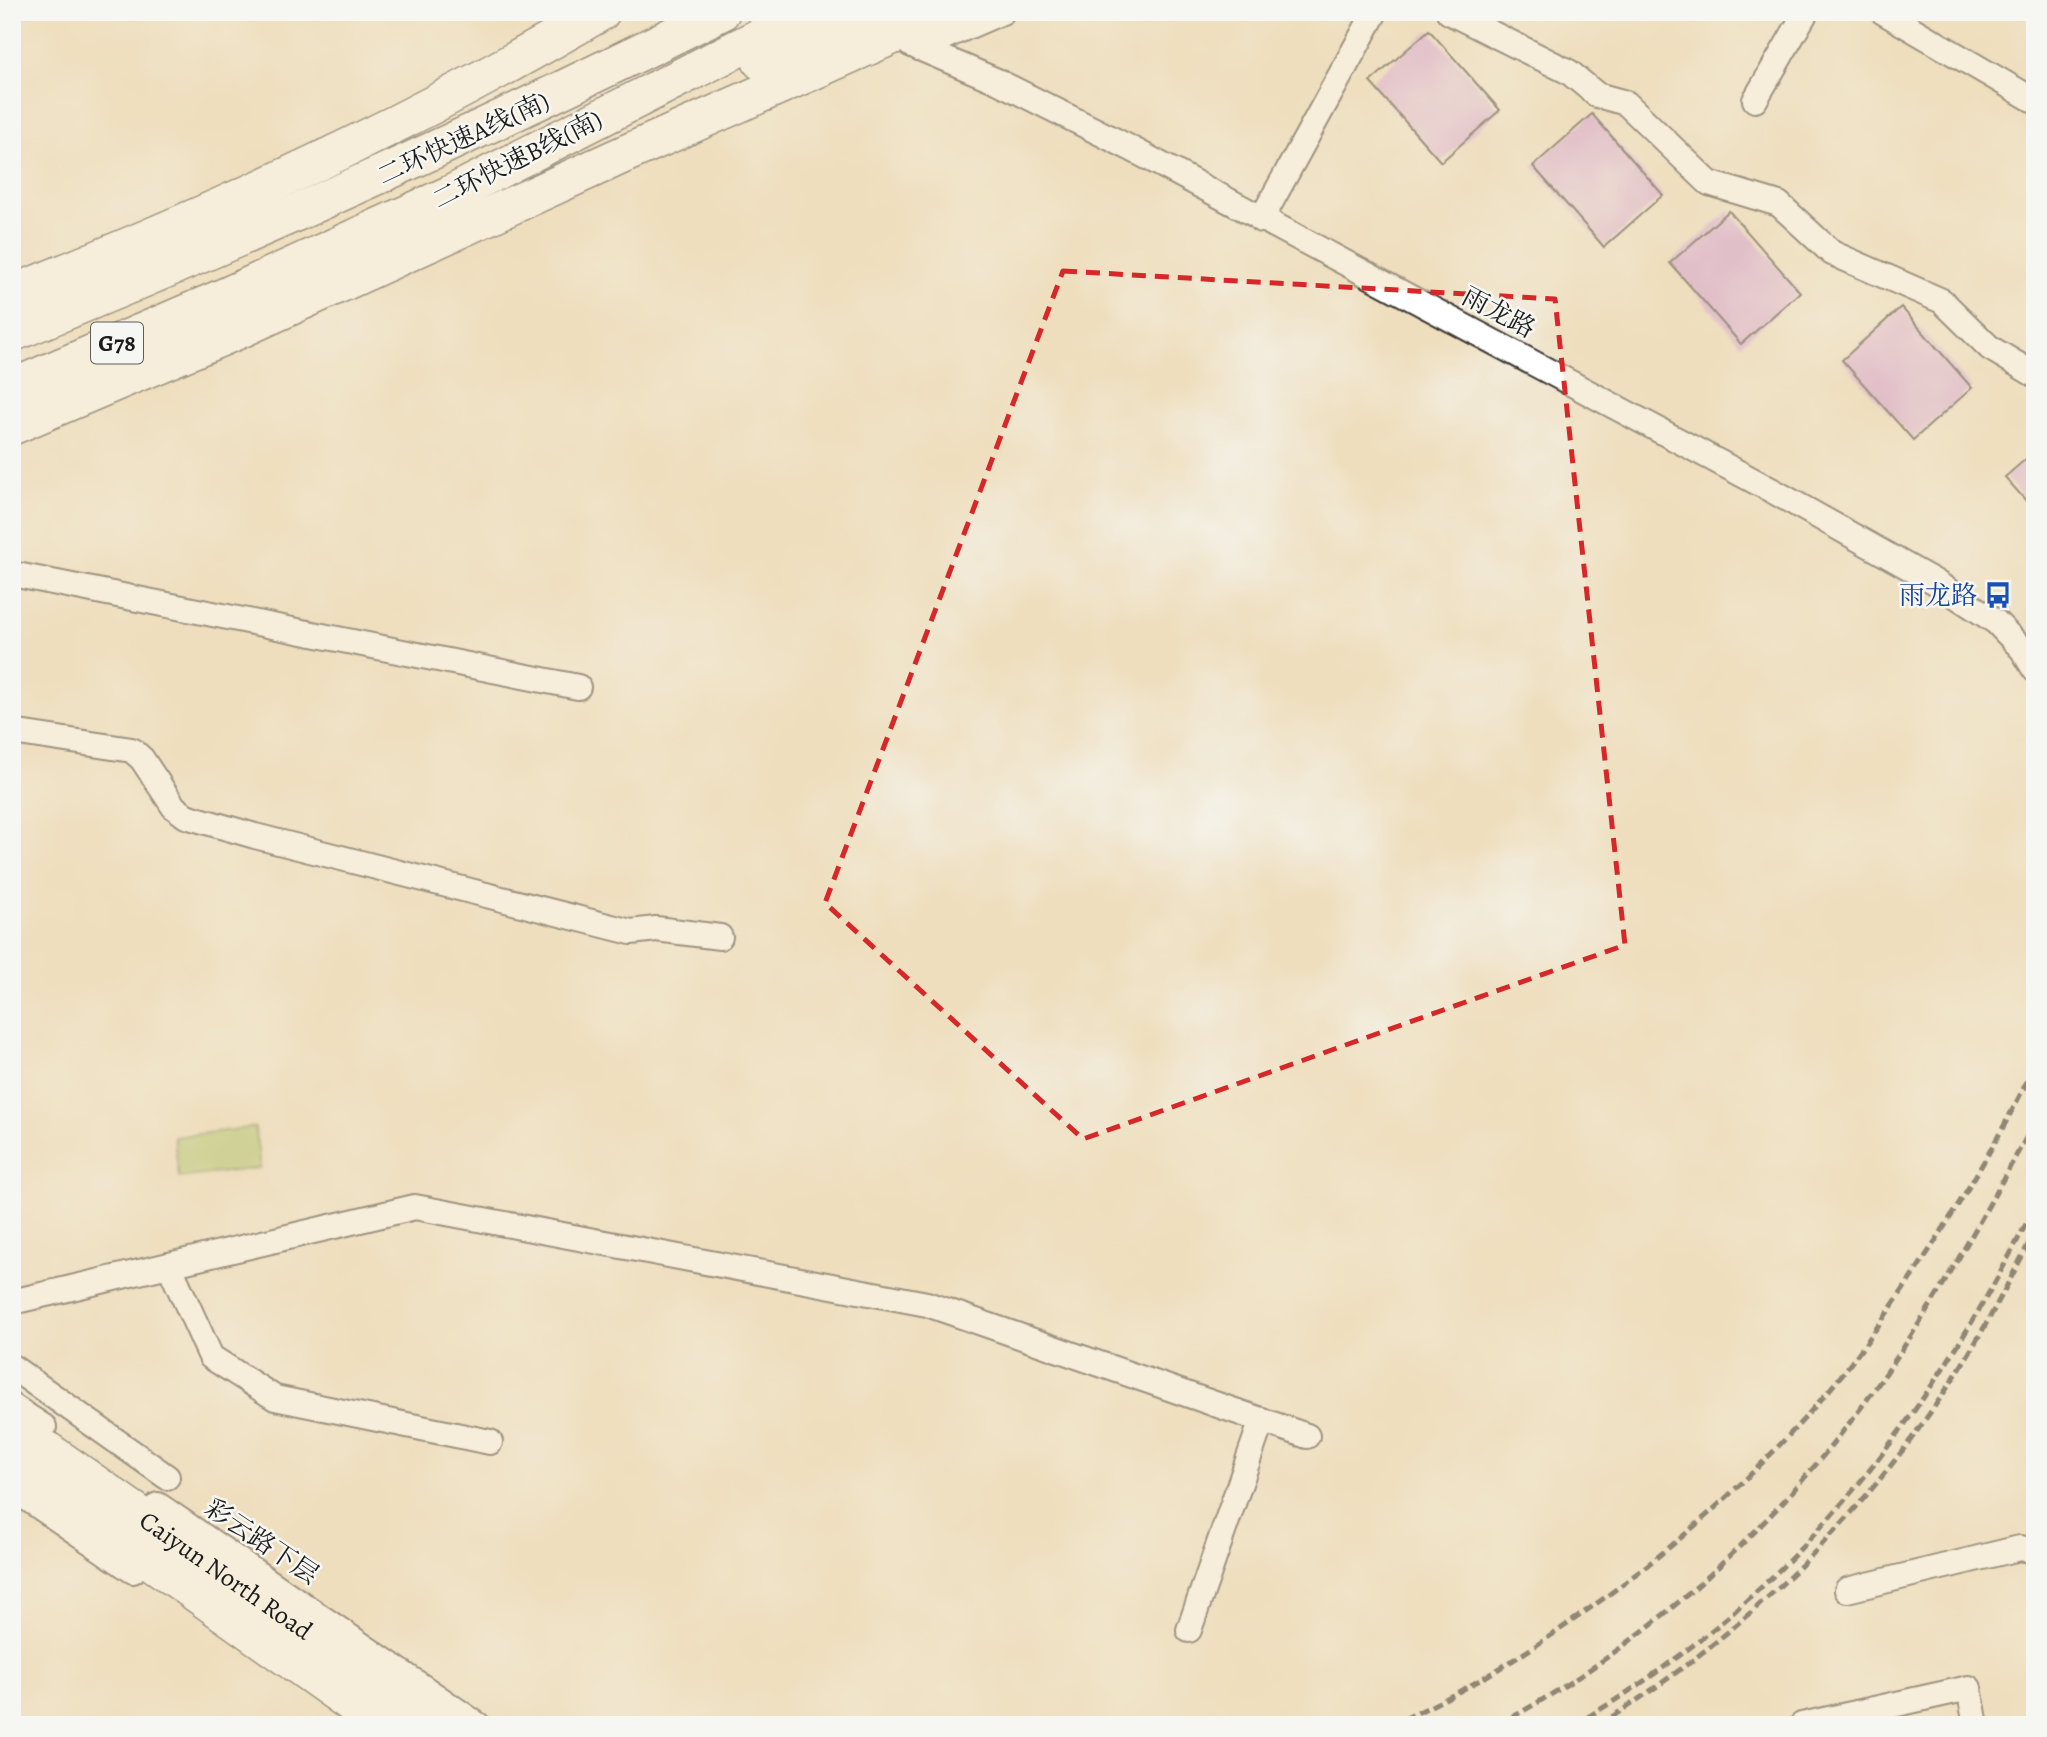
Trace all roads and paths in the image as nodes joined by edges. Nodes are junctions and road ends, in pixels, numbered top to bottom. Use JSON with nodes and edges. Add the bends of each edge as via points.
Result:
{"nodes":[{"id":1,"x":601,"y":12,"type":"edge"},
{"id":2,"x":670,"y":12,"type":"edge"},
{"id":3,"x":721,"y":12,"type":"edge"},
{"id":4,"x":809,"y":12,"type":"edge"},
{"id":5,"x":876,"y":12,"type":"edge"},
{"id":6,"x":946,"y":12,"type":"edge"},
{"id":7,"x":1002,"y":12,"type":"edge"},
{"id":8,"x":1375,"y":12,"type":"edge"},
{"id":9,"x":1449,"y":12,"type":"edge"},
{"id":10,"x":1806,"y":12,"type":"edge"},
{"id":11,"x":1884,"y":12,"type":"edge"},
{"id":12,"x":1755,"y":100,"type":"dead end"},
{"id":13,"x":2035,"y":102,"type":"edge"},
{"id":14,"x":375,"y":179,"type":"junction"},
{"id":15,"x":449,"y":195,"type":"junction"},
{"id":16,"x":1261,"y":220,"type":"junction"},
{"id":17,"x":12,"y":294,"type":"edge"},
{"id":18,"x":12,"y":333,"type":"edge"},
{"id":19,"x":2035,"y":375,"type":"edge"},
{"id":20,"x":12,"y":388,"type":"edge"},
{"id":21,"x":12,"y":426,"type":"edge"},
{"id":22,"x":12,"y":574,"type":"edge"},
{"id":23,"x":2034,"y":665,"type":"edge"},
{"id":24,"x":579,"y":687,"type":"dead end"},
{"id":25,"x":12,"y":732,"type":"edge"},
{"id":26,"x":720,"y":937,"type":"dead end"},
{"id":27,"x":169,"y":1265,"type":"junction"},
{"id":28,"x":12,"y":1302,"type":"edge"},
{"id":29,"x":12,"y":1367,"type":"edge"},
{"id":30,"x":12,"y":1406,"type":"edge"},
{"id":31,"x":1262,"y":1420,"type":"junction"},
{"id":32,"x":12,"y":1426,"type":"edge"},
{"id":33,"x":1307,"y":1436,"type":"dead end"},
{"id":34,"x":490,"y":1442,"type":"dead end"},
{"id":35,"x":12,"y":1466,"type":"edge"},
{"id":36,"x":167,"y":1477,"type":"dead end"},
{"id":37,"x":12,"y":1488,"type":"edge"},
{"id":38,"x":2035,"y":1551,"type":"edge"},
{"id":39,"x":1847,"y":1590,"type":"dead end"},
{"id":40,"x":1188,"y":1630,"type":"dead end"},
{"id":41,"x":355,"y":1725,"type":"edge"},
{"id":42,"x":382,"y":1725,"type":"edge"},
{"id":43,"x":441,"y":1725,"type":"edge"},
{"id":44,"x":478,"y":1725,"type":"edge"},
{"id":45,"x":1802,"y":1725,"type":"edge"},
{"id":46,"x":1976,"y":1725,"type":"edge"}],
"edges":[{"from":1,"to":17,"type":"highway","via":[[353,145]]},
{"from":2,"to":14,"type":"highway","via":[[523,101]]},
{"from":3,"to":14,"type":"highway","name":"二环快速A线(南)"},
{"from":4,"to":15,"type":"highway","name":"二环快速B线(南)"},
{"from":5,"to":15,"type":"highway"},
{"from":6,"to":21,"type":"highway","via":[[241,329]]},
{"from":7,"to":16,"type":"street","name":"雨龙路","via":[[915,46],[997,81]]},
{"from":8,"to":16,"type":"street"},
{"from":9,"to":19,"type":"street","via":[[1569,72],[1597,95],[1626,103],[1709,183],[1779,204],[1832,253],[1942,301],[1990,348]]},
{"from":10,"to":12,"type":"street"},
{"from":11,"to":13,"type":"street"},
{"from":14,"to":18,"type":"highway","name":"二环快速A线(南)","number":"G78"},
{"from":15,"to":20,"type":"highway","name":"二环快速B线(南)","number":"G78"},
{"from":16,"to":23,"type":"street","name":"雨龙路","via":[[1773,491],[1935,582],[1996,622]]},
{"from":22,"to":24,"type":"street"},
{"from":25,"to":26,"type":"street","via":[[132,750],[174,807],[186,816],[255,836],[631,932],[656,929]]},
{"from":27,"to":28,"type":"street"},
{"from":27,"to":31,"type":"street","via":[[415,1208],[927,1304]]},
{"from":27,"to":34,"type":"street","via":[[211,1357],[275,1398]]},
{"from":29,"to":36,"type":"street"},
{"from":30,"to":44,"type":"street","name":"彩云路下层"},
{"from":31,"to":33,"type":"street"},
{"from":31,"to":40,"type":"street"},
{"from":32,"to":43,"type":"highway","name":"Caiyun North Road"},
{"from":35,"to":42,"type":"highway","name":"Caiyun North Road"},
{"from":37,"to":41,"type":"street"},
{"from":38,"to":39,"type":"street","via":[[2020,1548]]},
{"from":45,"to":46,"type":"street","via":[[1969,1688]]}]}
